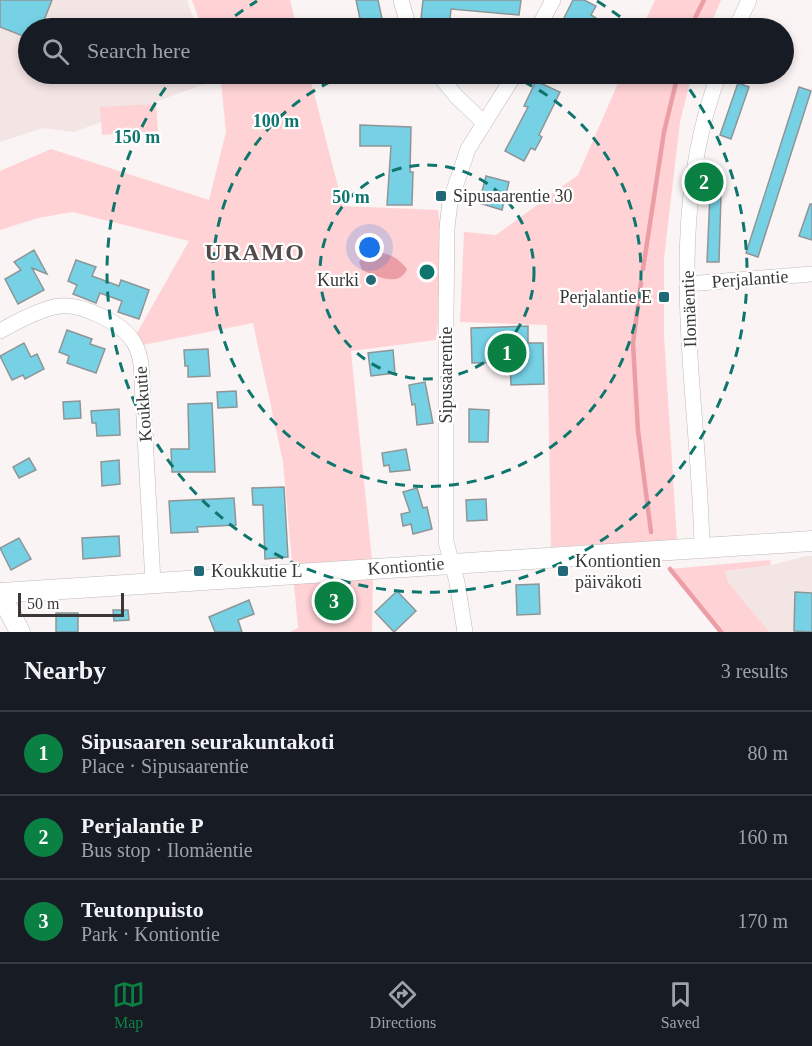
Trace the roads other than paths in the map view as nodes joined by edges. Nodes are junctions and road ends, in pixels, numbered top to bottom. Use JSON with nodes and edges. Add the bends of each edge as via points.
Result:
{"nodes":[{"id":1,"x":400,"y":0,"type":"edge"},
{"id":2,"x":553,"y":0,"type":"edge"},
{"id":3,"x":749,"y":0,"type":"edge"},
{"id":4,"x":406,"y":18,"type":"edge"},
{"id":5,"x":543,"y":18,"type":"edge"},
{"id":6,"x":741,"y":18,"type":"edge"},
{"id":7,"x":446,"y":84,"type":"edge"},
{"id":8,"x":509,"y":84,"type":"edge"},
{"id":9,"x":715,"y":84,"type":"edge"},
{"id":10,"x":484,"y":123,"type":"junction"},
{"id":11,"x":812,"y":274,"type":"edge"},
{"id":12,"x":687,"y":284,"type":"junction"},
{"id":13,"x":0,"y":331,"type":"edge"},
{"id":14,"x":812,"y":541,"type":"edge"},
{"id":15,"x":702,"y":548,"type":"junction"},
{"id":16,"x":452,"y":563,"type":"junction"},
{"id":17,"x":153,"y":582,"type":"junction"},
{"id":18,"x":0,"y":593,"type":"edge"},
{"id":19,"x":20,"y":632,"type":"edge"},
{"id":20,"x":465,"y":632,"type":"edge"}],
"edges":[{"from":1,"to":4,"type":"street"},
{"from":2,"to":5,"type":"street"},
{"from":3,"to":6,"type":"street"},
{"from":7,"to":10,"type":"street"},
{"from":8,"to":10,"type":"street","name":"Sipusaarentie"},
{"from":9,"to":12,"type":"street","name":"Ilomäentie","via":[[695,160],[687,236]]},
{"from":10,"to":16,"type":"street","name":"Sipusaarentie","via":[[460,169],[447,228],[446,542]]},
{"from":11,"to":12,"type":"street","name":"Perjalantie"},
{"from":12,"to":15,"type":"street","name":"Ilomäentie"},
{"from":13,"to":17,"type":"street","name":"Koukkutie","via":[[57,306],[69,305],[95,313],[122,328],[132,339],[141,363]]},
{"from":14,"to":15,"type":"street","name":"Kontiontie"},
{"from":15,"to":16,"type":"street","name":"Kontiontie"},
{"from":16,"to":17,"type":"street","name":"Kontiontie"},
{"from":16,"to":20,"type":"street","name":"Sipusaarentie"},
{"from":17,"to":18,"type":"street","name":"Kontiontie"},
{"from":18,"to":19,"type":"street"}]}
